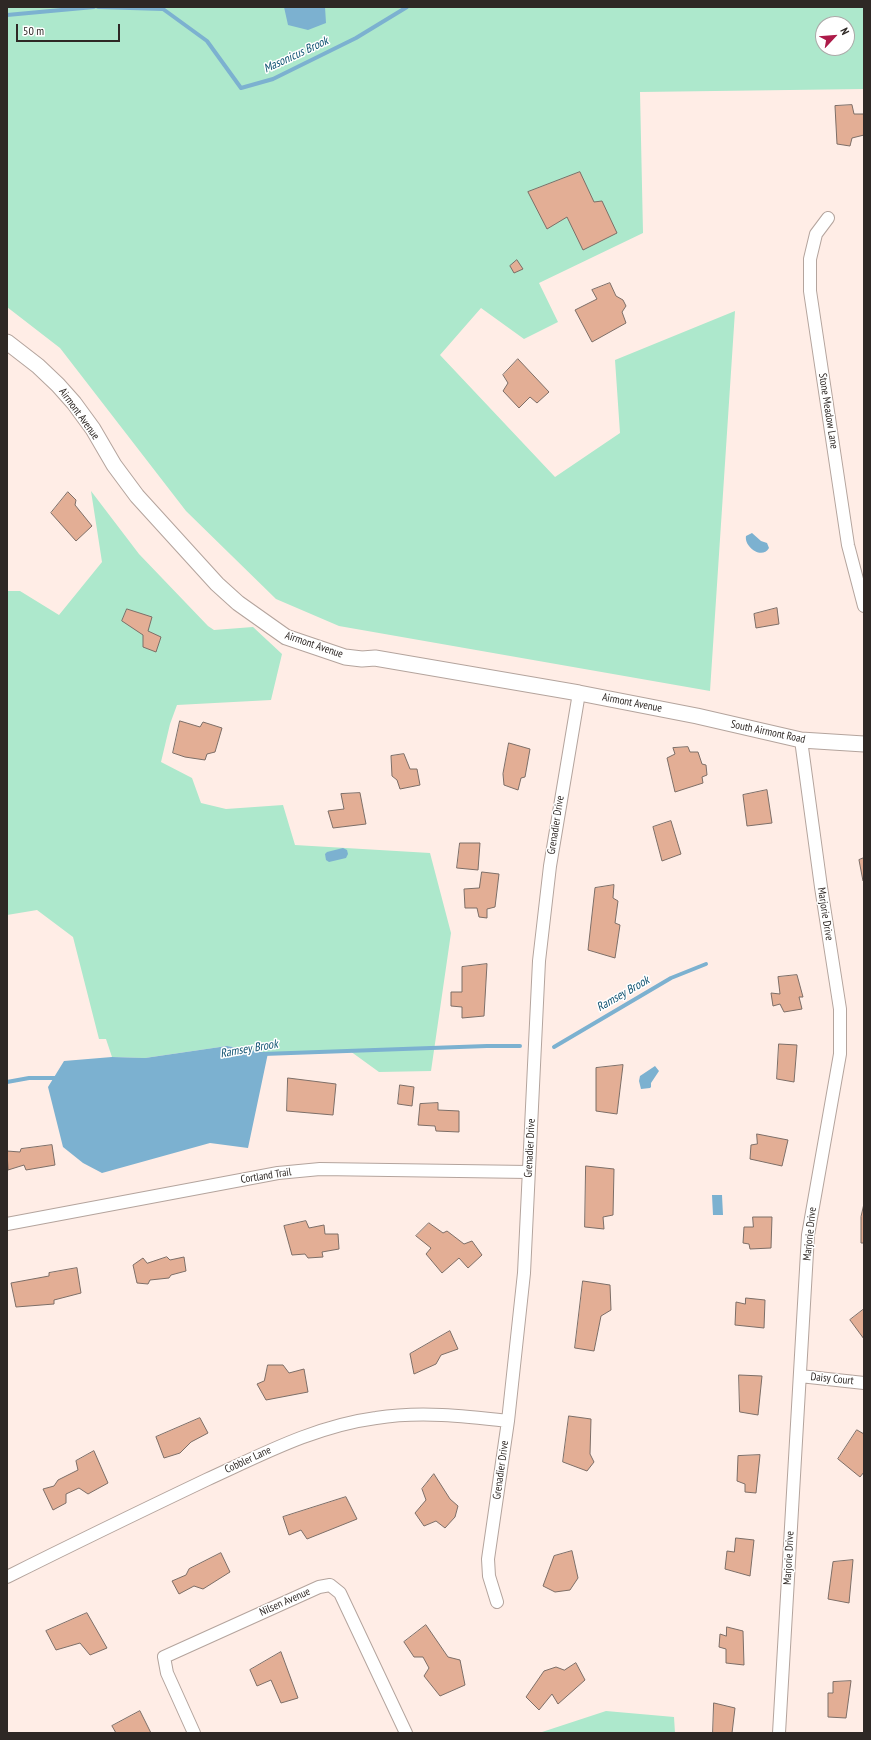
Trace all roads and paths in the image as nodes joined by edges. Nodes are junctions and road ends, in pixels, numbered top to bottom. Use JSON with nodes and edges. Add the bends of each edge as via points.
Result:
{"nodes":[{"id":1,"x":828,"y":218,"type":"dead end"},
{"id":2,"x":7,"y":342,"type":"edge"},
{"id":3,"x":864,"y":606,"type":"edge"},
{"id":4,"x":579,"y":693,"type":"junction"},
{"id":5,"x":697,"y":716,"type":"joint"},
{"id":6,"x":801,"y":740,"type":"junction"},
{"id":7,"x":864,"y":744,"type":"edge"},
{"id":8,"x":528,"y":1172,"type":"junction"},
{"id":9,"x":7,"y":1224,"type":"edge"},
{"id":10,"x":800,"y":1376,"type":"junction"},
{"id":11,"x":864,"y":1383,"type":"edge"},
{"id":12,"x":508,"y":1421,"type":"junction"},
{"id":13,"x":7,"y":1577,"type":"edge"},
{"id":14,"x":496,"y":1602,"type":"dead end"},
{"id":15,"x":194,"y":1733,"type":"edge"},
{"id":16,"x":406,"y":1733,"type":"edge"},
{"id":17,"x":779,"y":1733,"type":"edge"}],
"edges":[{"from":1,"to":3,"type":"street","name":"Stone Meadow Lane","via":[[816,234],[810,260],[810,291],[848,545]]},
{"from":2,"to":4,"type":"street","name":"Airmont Avenue","via":[[38,366],[74,403],[137,496],[217,584],[238,603],[286,637],[345,656],[375,658]]},
{"from":4,"to":5,"type":"street","name":"Airmont Avenue"},
{"from":4,"to":8,"type":"street","name":"Grenadier Drive","via":[[550,866],[539,961]]},
{"from":5,"to":6,"type":"street","name":"South Airmont Road"},
{"from":6,"to":7,"type":"street","name":"South Airmont Road"},
{"from":6,"to":10,"type":"street","name":"Marjorie Drive","via":[[840,1009],[840,1054],[808,1235]]},
{"from":8,"to":9,"type":"street","name":"Cortland Trail","via":[[320,1169],[278,1172]]},
{"from":8,"to":12,"type":"street","name":"Grenadier Drive","via":[[524,1273]]},
{"from":10,"to":11,"type":"street","name":"Daisy Court"},
{"from":10,"to":17,"type":"street","name":"Marjorie Drive"},
{"from":12,"to":13,"type":"street","name":"Cobbler Lane","via":[[412,1414],[360,1420],[310,1434],[119,1521]]},
{"from":12,"to":14,"type":"street","name":"Grenadier Drive","via":[[488,1559],[489,1576]]},
{"from":15,"to":16,"type":"street","name":"Nilsen Avenue","via":[[167,1673],[164,1657],[319,1587],[330,1585],[340,1594]]}]}
